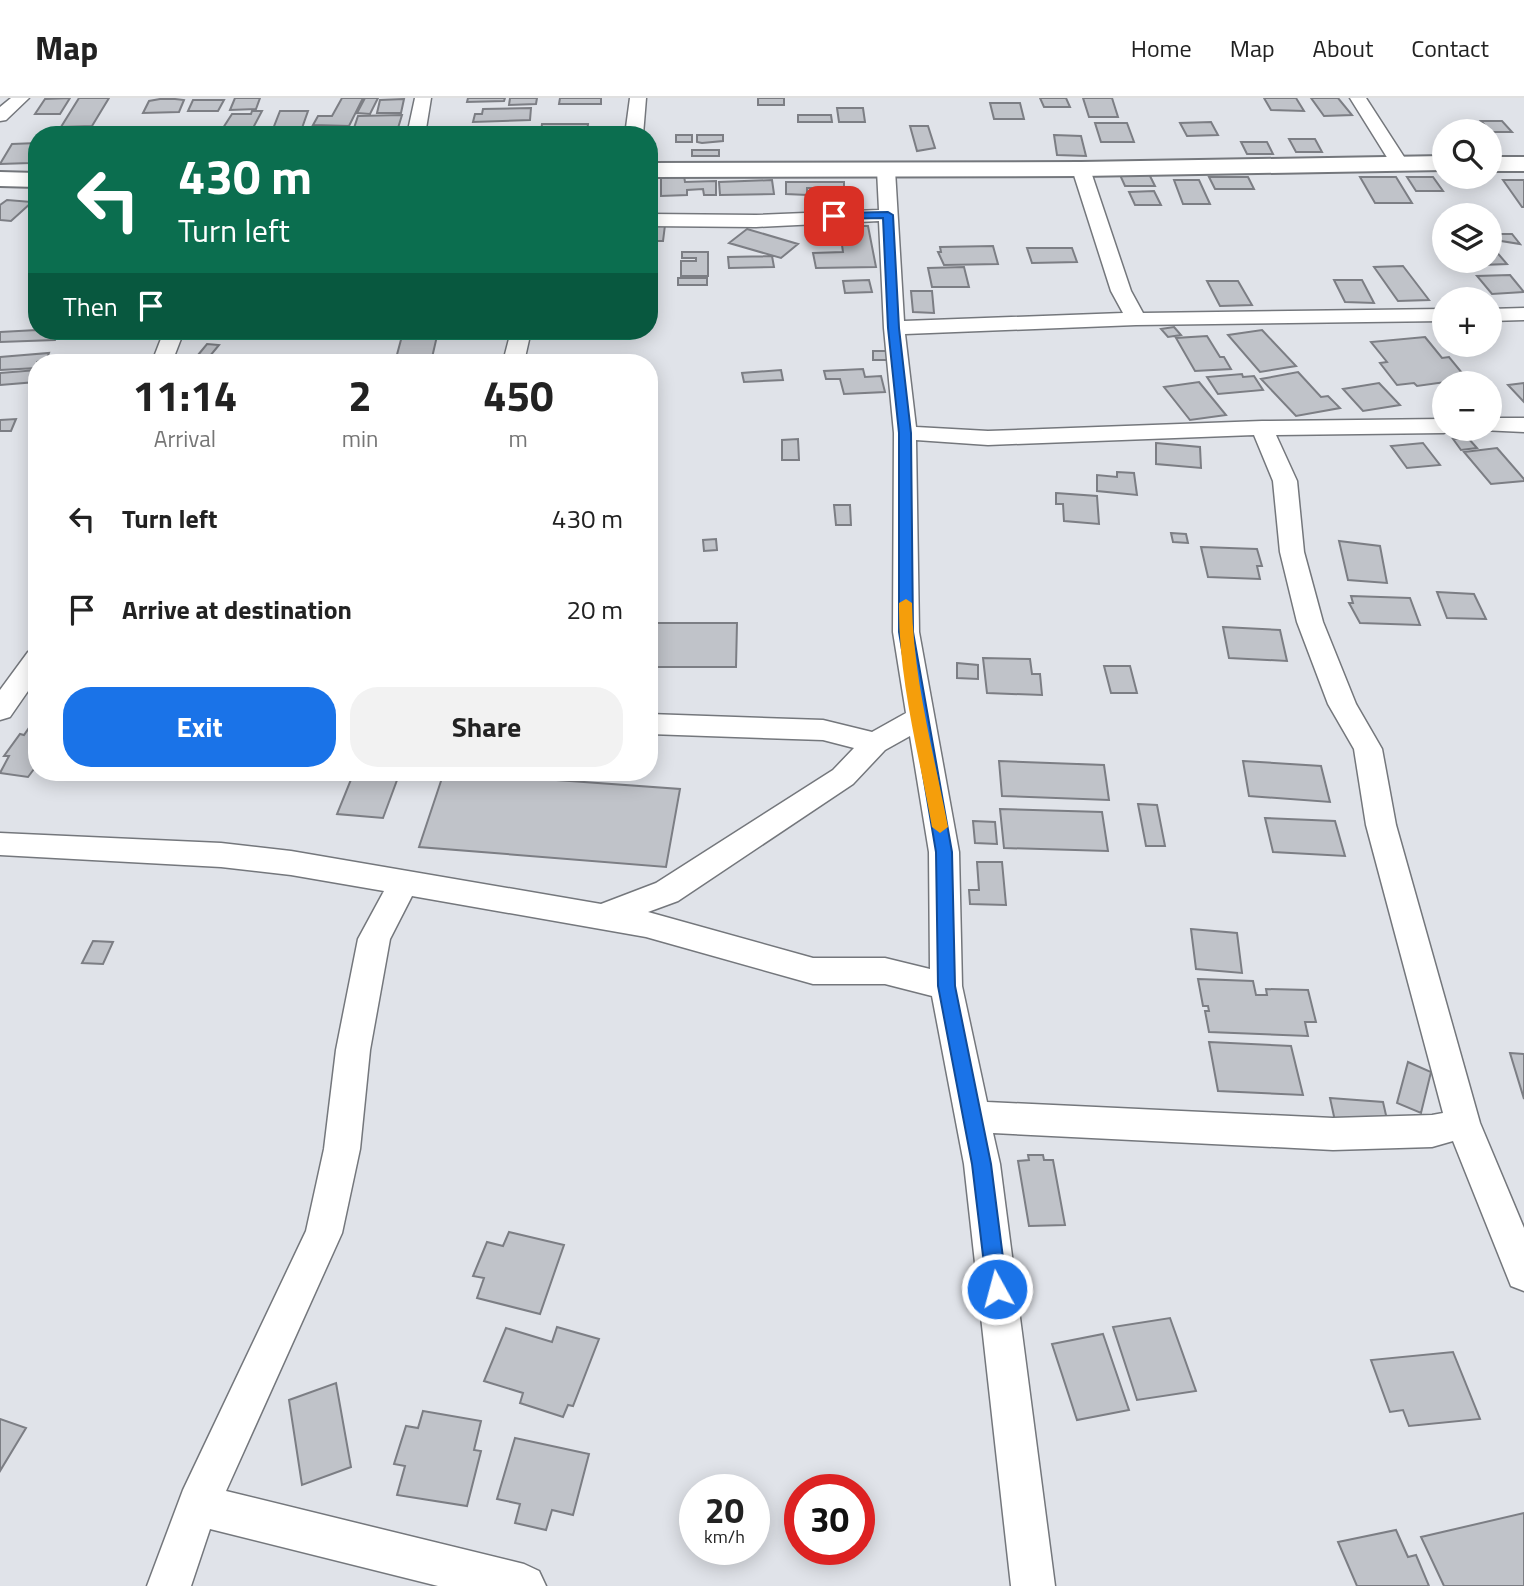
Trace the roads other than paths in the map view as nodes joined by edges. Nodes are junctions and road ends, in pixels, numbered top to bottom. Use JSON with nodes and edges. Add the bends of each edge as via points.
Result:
{"nodes":[{"id":1,"x":21,"y":98,"type":"edge"},
{"id":2,"x":423,"y":98,"type":"edge"},
{"id":3,"x":638,"y":98,"type":"edge"},
{"id":4,"x":1358,"y":98,"type":"edge"},
{"id":5,"x":0,"y":116,"type":"edge"},
{"id":6,"x":418,"y":126,"type":"edge"},
{"id":7,"x":635,"y":126,"type":"edge"},
{"id":8,"x":1399,"y":163,"type":"junction"},
{"id":9,"x":1432,"y":163,"type":"edge"},
{"id":10,"x":1502,"y":164,"type":"edge"},
{"id":11,"x":1524,"y":164,"type":"edge"},
{"id":12,"x":1081,"y":169,"type":"junction"},
{"id":13,"x":658,"y":170,"type":"edge"},
{"id":14,"x":886,"y":170,"type":"junction"},
{"id":15,"x":0,"y":178,"type":"edge"},
{"id":16,"x":28,"y":180,"type":"edge"},
{"id":17,"x":888,"y":215,"type":"junction"},
{"id":18,"x":658,"y":220,"type":"edge"},
{"id":19,"x":1524,"y":314,"type":"edge"},
{"id":20,"x":1432,"y":315,"type":"edge"},
{"id":21,"x":1502,"y":315,"type":"edge"},
{"id":22,"x":1136,"y":319,"type":"junction"},
{"id":23,"x":894,"y":328,"type":"junction"},
{"id":24,"x":1502,"y":425,"type":"edge"},
{"id":25,"x":1524,"y":425,"type":"edge"},
{"id":26,"x":1432,"y":426,"type":"edge"},
{"id":27,"x":1262,"y":428,"type":"junction"},
{"id":28,"x":905,"y":433,"type":"junction"},
{"id":29,"x":28,"y":684,"type":"edge"},
{"id":30,"x":0,"y":710,"type":"edge"},
{"id":31,"x":919,"y":718,"type":"junction"},
{"id":32,"x":658,"y":724,"type":"edge"},
{"id":33,"x":874,"y":744,"type":"junction"},
{"id":34,"x":0,"y":844,"type":"edge"},
{"id":35,"x":404,"y":883,"type":"junction"},
{"id":36,"x":599,"y":918,"type":"junction"},
{"id":37,"x":946,"y":986,"type":"junction"},
{"id":38,"x":972,"y":1117,"type":"junction"},
{"id":39,"x":1463,"y":1123,"type":"junction"},
{"id":40,"x":1524,"y":1273,"type":"edge"},
{"id":41,"x":198,"y":1505,"type":"junction"},
{"id":42,"x":169,"y":1586,"type":"edge"},
{"id":43,"x":524,"y":1586,"type":"edge"},
{"id":44,"x":1033,"y":1586,"type":"edge"}],
"edges":[{"from":1,"to":5,"type":"street"},
{"from":2,"to":6,"type":"street"},
{"from":3,"to":7,"type":"street"},
{"from":4,"to":8,"type":"street"},
{"from":8,"to":9,"type":"street"},
{"from":8,"to":12,"type":"street"},
{"from":10,"to":11,"type":"street"},
{"from":12,"to":14,"type":"street"},
{"from":12,"to":22,"type":"street","via":[[1121,291]]},
{"from":13,"to":14,"type":"street"},
{"from":14,"to":17,"type":"street"},
{"from":15,"to":16,"type":"street"},
{"from":17,"to":18,"type":"street"},
{"from":17,"to":23,"type":"street"},
{"from":19,"to":21,"type":"street"},
{"from":20,"to":22,"type":"street"},
{"from":22,"to":23,"type":"street"},
{"from":23,"to":28,"type":"street"},
{"from":24,"to":25,"type":"street"},
{"from":26,"to":27,"type":"street"},
{"from":27,"to":28,"type":"street","via":[[988,438]]},
{"from":27,"to":39,"type":"street","via":[[1285,481],[1292,552],[1310,622],[1342,704],[1368,748],[1381,825]]},
{"from":28,"to":31,"type":"street","via":[[906,632]]},
{"from":29,"to":30,"type":"street"},
{"from":31,"to":33,"type":"street"},
{"from":31,"to":37,"type":"street","via":[[944,852]]},
{"from":32,"to":33,"type":"street","via":[[823,730]]},
{"from":33,"to":36,"type":"street","via":[[843,777],[743,844],[667,892]]},
{"from":34,"to":35,"type":"street","via":[[221,855]]},
{"from":35,"to":36,"type":"street"},
{"from":35,"to":41,"type":"street","via":[[374,939],[353,1051],[342,1149],[324,1233]]},
{"from":36,"to":37,"type":"street","via":[[646,925],[813,971],[886,971]]},
{"from":37,"to":38,"type":"street"},
{"from":38,"to":39,"type":"street","via":[[1333,1134],[1432,1131]]},
{"from":38,"to":44,"type":"street","via":[[982,1164]]},
{"from":39,"to":40,"type":"street"},
{"from":41,"to":42,"type":"street"},
{"from":41,"to":43,"type":"street"}]}
